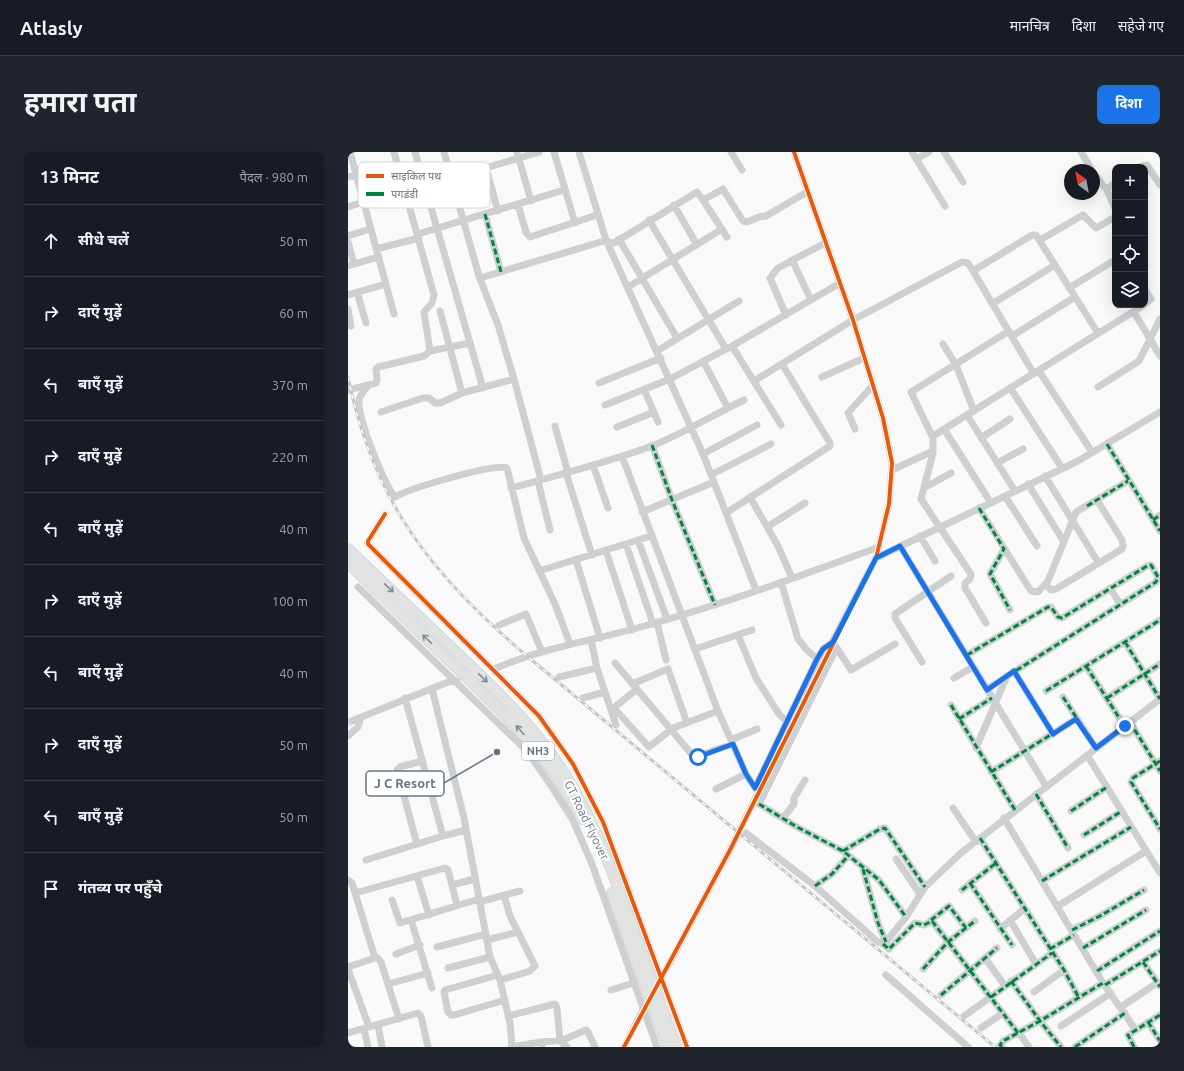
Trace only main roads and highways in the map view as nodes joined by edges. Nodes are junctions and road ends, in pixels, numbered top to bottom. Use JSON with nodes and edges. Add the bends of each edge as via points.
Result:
{"nodes":[{"id":1,"x":348,"y":549,"type":"edge"},
{"id":2,"x":348,"y":563,"type":"edge"},
{"id":3,"x":645,"y":974,"type":"junction"},
{"id":4,"x":662,"y":1021,"type":"junction"},
{"id":5,"x":668,"y":1047,"type":"edge"},
{"id":6,"x":676,"y":1047,"type":"edge"}],
"edges":[{"from":1,"to":3,"type":"highway","name":"GT Road Flyover","number":"NH3","one_way":true,"via":[[513,708],[560,767],[583,805],[604,850]]},
{"from":3,"to":2,"type":"highway","name":"GT Road Flyover","number":"NH3","one_way":true,"via":[[597,852],[557,776],[510,719]]},
{"from":3,"to":4,"type":"highway","name":"GT Road Flyover","number":"NH3","bridge":true},
{"from":4,"to":5,"type":"highway","name":"GT Road Flyover","number":"NH3"},
{"from":4,"to":6,"type":"highway","name":"GT Road Flyover","number":"NH3"}]}
